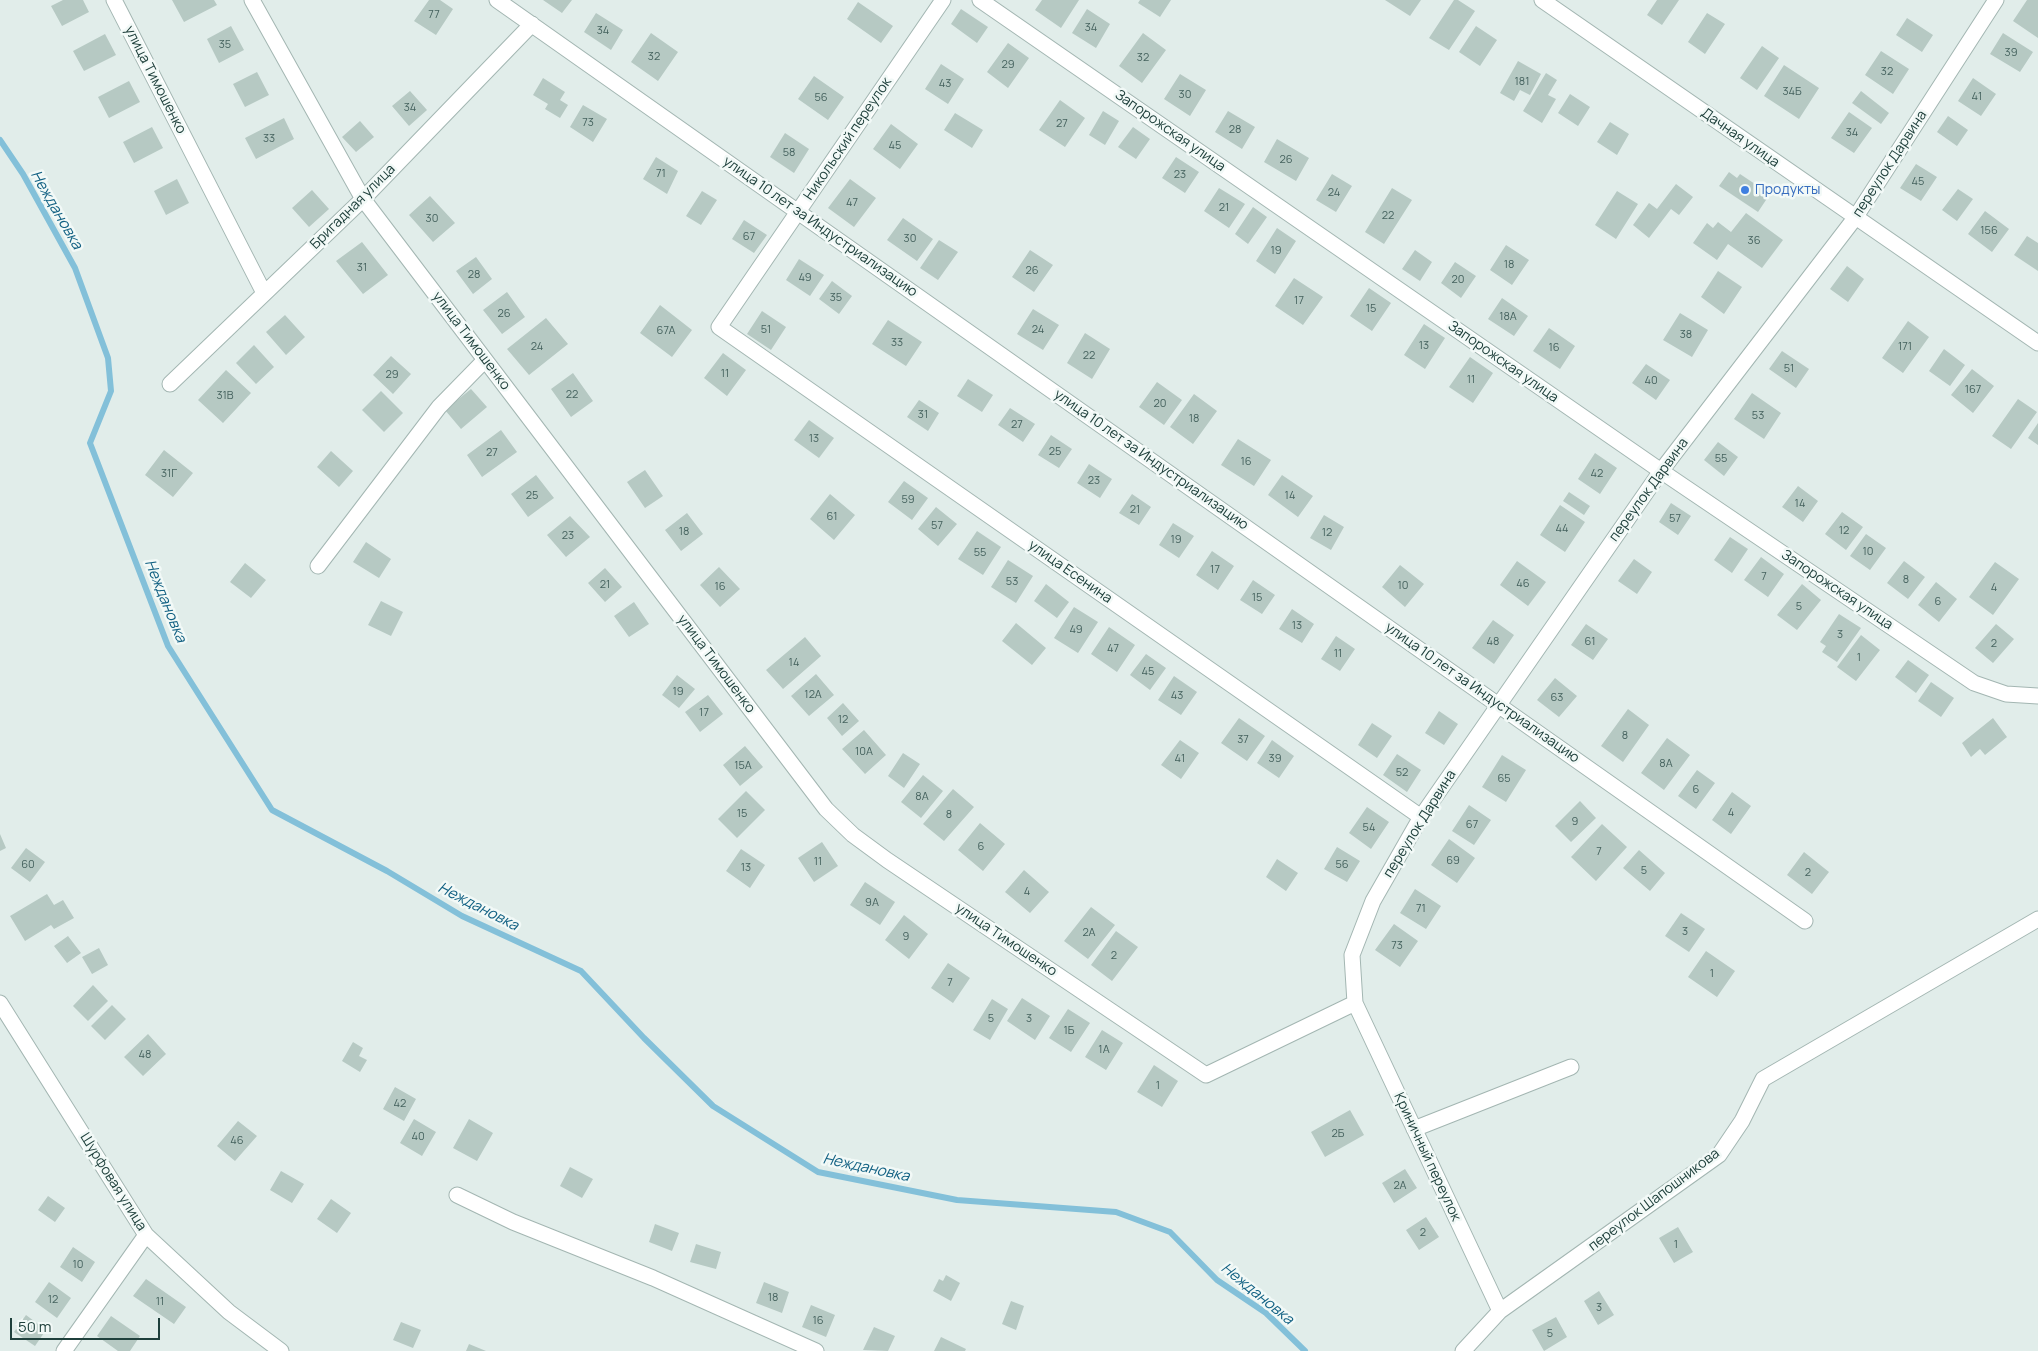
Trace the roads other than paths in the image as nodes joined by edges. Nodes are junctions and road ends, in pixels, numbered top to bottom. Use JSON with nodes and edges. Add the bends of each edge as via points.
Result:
{"nodes":[{"id":1,"x":114,"y":0,"type":"edge"},
{"id":2,"x":252,"y":0,"type":"edge"},
{"id":3,"x":497,"y":0,"type":"edge"},
{"id":4,"x":943,"y":0,"type":"edge"},
{"id":5,"x":980,"y":0,"type":"edge"},
{"id":6,"x":1542,"y":0,"type":"edge"},
{"id":7,"x":1996,"y":0,"type":"edge"},
{"id":8,"x":532,"y":24,"type":"junction"},
{"id":9,"x":363,"y":199,"type":"junction"},
{"id":10,"x":798,"y":212,"type":"junction"},
{"id":11,"x":1855,"y":218,"type":"junction"},
{"id":12,"x":264,"y":293,"type":"junction"},
{"id":13,"x":719,"y":327,"type":"joint"},
{"id":14,"x":2038,"y":343,"type":"edge"},
{"id":15,"x":485,"y":360,"type":"junction"},
{"id":16,"x":170,"y":384,"type":"dead end"},
{"id":17,"x":1661,"y":471,"type":"junction"},
{"id":18,"x":318,"y":566,"type":"dead end"},
{"id":19,"x":2038,"y":696,"type":"edge"},
{"id":20,"x":1498,"y":705,"type":"junction"},
{"id":21,"x":1421,"y":817,"type":"junction"},
{"id":22,"x":2038,"y":919,"type":"edge"},
{"id":23,"x":1805,"y":921,"type":"dead end"},
{"id":24,"x":1355,"y":1003,"type":"junction"},
{"id":25,"x":0,"y":1004,"type":"edge"},
{"id":26,"x":1571,"y":1067,"type":"dead end"},
{"id":27,"x":1414,"y":1129,"type":"junction"},
{"id":28,"x":457,"y":1195,"type":"dead end"},
{"id":29,"x":146,"y":1235,"type":"junction"},
{"id":30,"x":1500,"y":1311,"type":"junction"},
{"id":31,"x":64,"y":1351,"type":"edge"},
{"id":32,"x":281,"y":1351,"type":"edge"},
{"id":33,"x":816,"y":1351,"type":"edge"},
{"id":34,"x":1463,"y":1351,"type":"edge"}],
"edges":[{"from":1,"to":12,"type":"street","name":"улица Тимошенко"},
{"from":2,"to":9,"type":"street","name":"улица Тимошенко"},
{"from":3,"to":8,"type":"street","name":"улица 10 лет за Индустриализацию"},
{"from":4,"to":10,"type":"street","name":"Никольский переулок"},
{"from":5,"to":17,"type":"street","name":"Запорожская улица"},
{"from":6,"to":11,"type":"street","name":"Дачная улица"},
{"from":7,"to":11,"type":"street","name":"переулок Дарвина"},
{"from":8,"to":9,"type":"street","name":"Бригадная улица"},
{"from":8,"to":10,"type":"street","name":"улица 10 лет за Индустриализацию"},
{"from":9,"to":12,"type":"street","name":"Бригадная улица"},
{"from":9,"to":15,"type":"street","name":"улица Тимошенко"},
{"from":10,"to":13,"type":"street","name":"Никольский переулок"},
{"from":10,"to":20,"type":"street","name":"улица 10 лет за Индустриализацию"},
{"from":11,"to":14,"type":"street","name":"Дачная улица"},
{"from":11,"to":17,"type":"street","name":"переулок Дарвина"},
{"from":12,"to":16,"type":"street","name":"Бригадная улица"},
{"from":13,"to":21,"type":"street","name":"улица Есенина"},
{"from":15,"to":18,"type":"street","via":[[439,407]]},
{"from":15,"to":24,"type":"street","name":"улица Тимошенко","via":[[826,809],[853,835],[1206,1075]]},
{"from":17,"to":19,"type":"street","name":"Запорожская улица","via":[[1974,683],[2006,694]]},
{"from":17,"to":20,"type":"street","name":"переулок Дарвина"},
{"from":20,"to":21,"type":"street","name":"переулок Дарвина"},
{"from":20,"to":23,"type":"street","name":"улица 10 лет за Индустриализацию"},
{"from":21,"to":24,"type":"street","name":"переулок Дарвина","via":[[1373,902],[1352,955]]},
{"from":22,"to":30,"type":"street","name":"переулок Шапошникова","via":[[1763,1079],[1742,1121],[1719,1154]]},
{"from":24,"to":27,"type":"street","name":"Криничный переулок"},
{"from":25,"to":29,"type":"street","name":"Шурфовая улица"},
{"from":26,"to":27,"type":"street"},
{"from":27,"to":30,"type":"street","name":"Криничный переулок"},
{"from":28,"to":33,"type":"street"},
{"from":29,"to":31,"type":"street"},
{"from":29,"to":32,"type":"street","name":"Шурфовая улица","via":[[229,1312]]},
{"from":30,"to":34,"type":"street","name":"переулок Шапошникова"}]}
